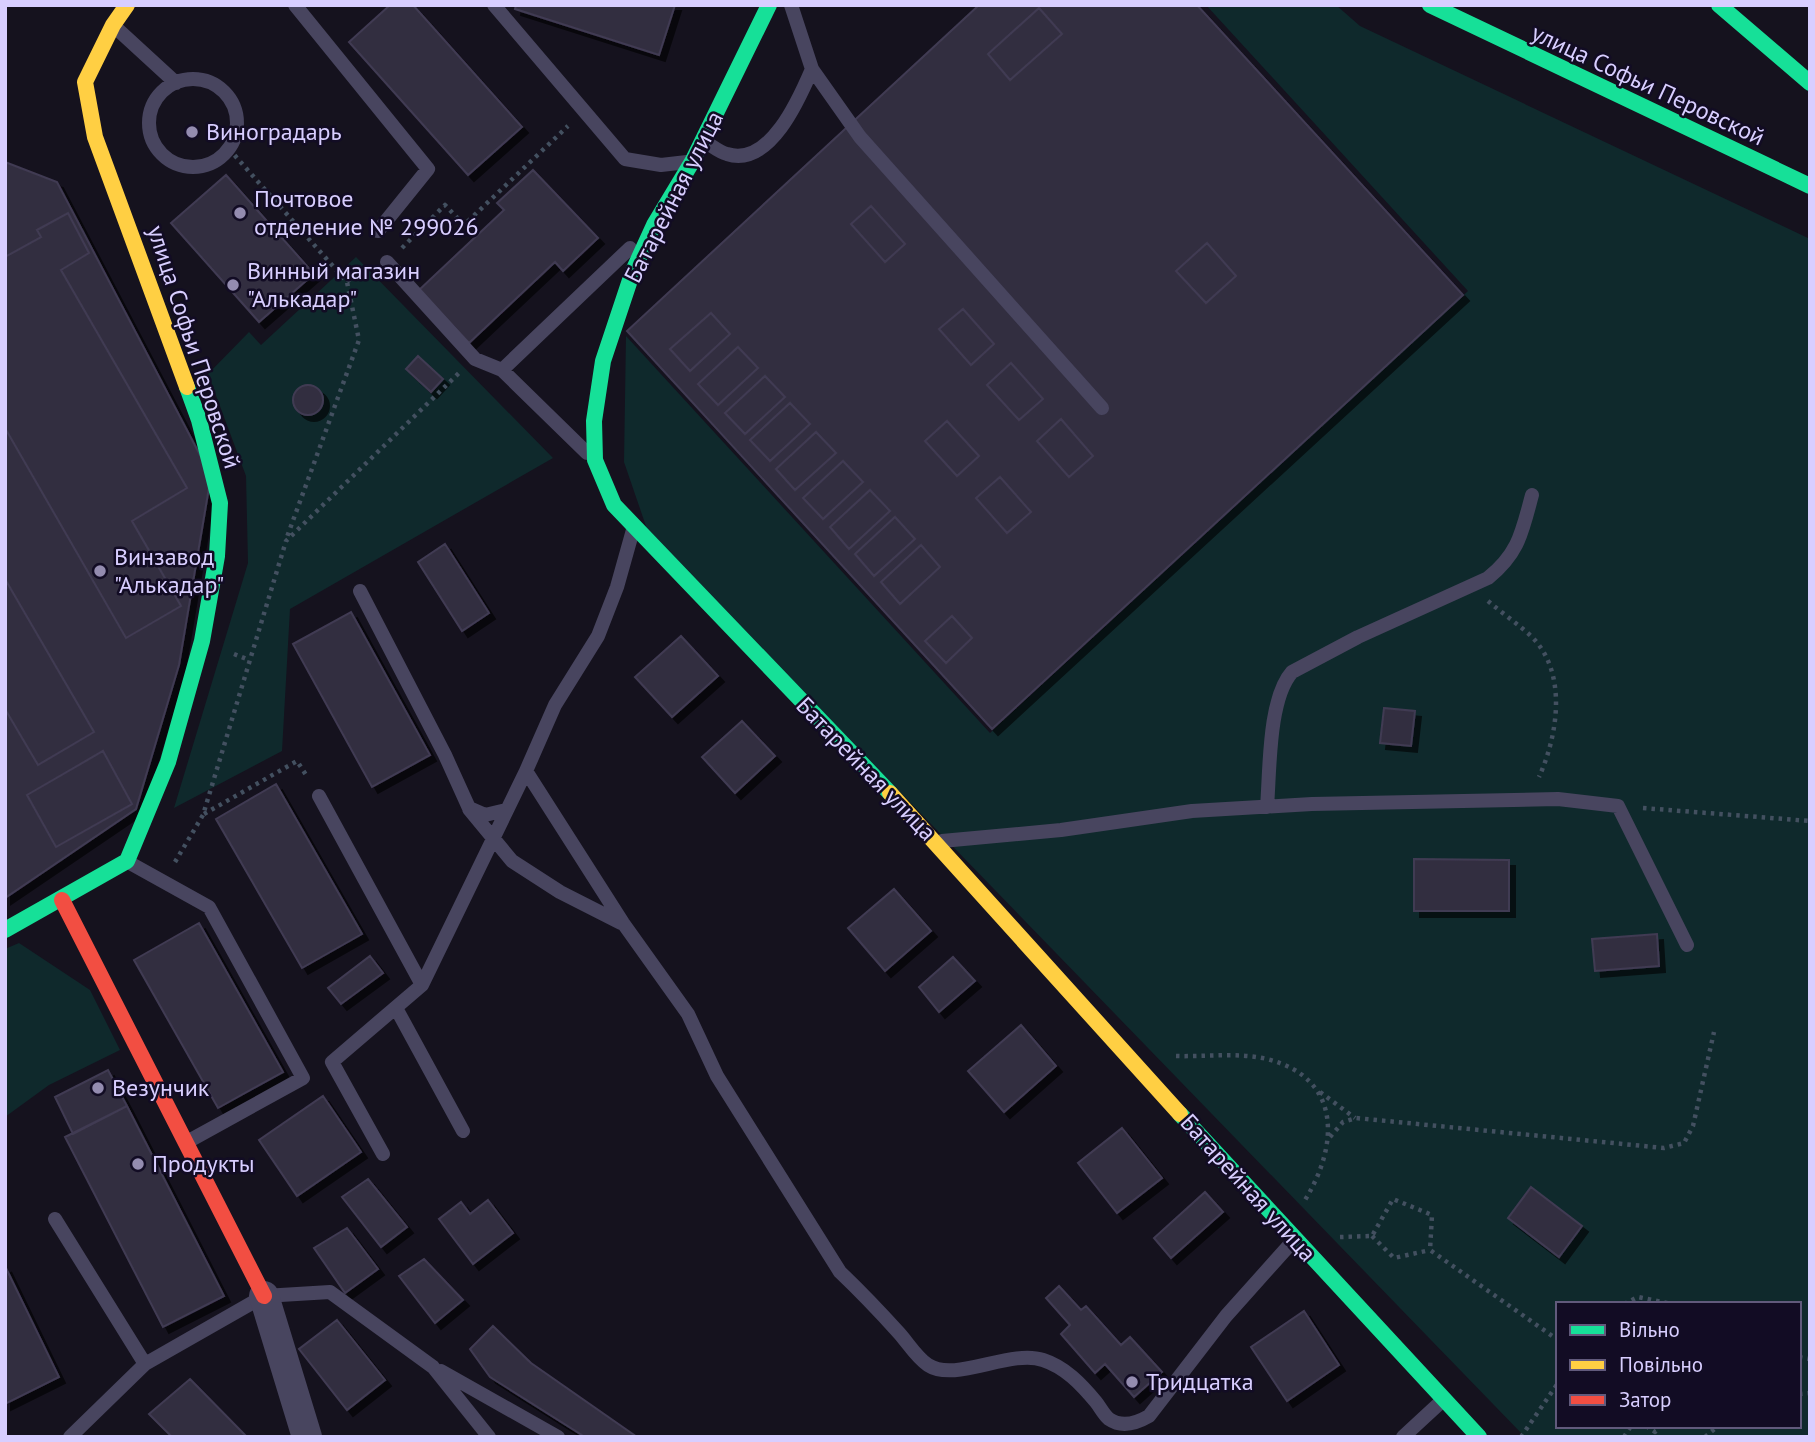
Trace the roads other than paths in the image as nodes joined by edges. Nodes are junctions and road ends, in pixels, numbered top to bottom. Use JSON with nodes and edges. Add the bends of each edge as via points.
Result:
{"nodes":[{"id":1,"x":127,"y":5,"type":"edge"},
{"id":2,"x":295,"y":5,"type":"edge"},
{"id":3,"x":494,"y":5,"type":"edge"},
{"id":4,"x":769,"y":5,"type":"edge"},
{"id":5,"x":791,"y":5,"type":"edge"},
{"id":6,"x":1430,"y":5,"type":"edge"},
{"id":7,"x":1719,"y":5,"type":"edge"},
{"id":8,"x":113,"y":25,"type":"junction"},
{"id":9,"x":812,"y":69,"type":"junction"},
{"id":10,"x":1807,"y":80,"type":"edge"},
{"id":11,"x":176,"y":83,"type":"junction"},
{"id":12,"x":702,"y":140,"type":"junction"},
{"id":13,"x":692,"y":162,"type":"junction"},
{"id":14,"x":1810,"y":186,"type":"edge"},
{"id":15,"x":654,"y":225,"type":"junction"},
{"id":16,"x":377,"y":231,"type":"dead end"},
{"id":17,"x":387,"y":262,"type":"dead end"},
{"id":18,"x":502,"y":370,"type":"junction"},
{"id":19,"x":1102,"y":408,"type":"dead end"},
{"id":20,"x":594,"y":421,"type":"junction"},
{"id":21,"x":560,"y":428,"type":"junction"},
{"id":22,"x":595,"y":460,"type":"junction"},
{"id":23,"x":1532,"y":495,"type":"dead end"},
{"id":24,"x":633,"y":529,"type":"junction"},
{"id":25,"x":360,"y":591,"type":"dead end"},
{"id":26,"x":526,"y":771,"type":"junction"},
{"id":27,"x":319,"y":796,"type":"road end"},
{"id":28,"x":1267,"y":807,"type":"junction"},
{"id":29,"x":469,"y":808,"type":"junction"},
{"id":30,"x":506,"y":810,"type":"junction"},
{"id":31,"x":492,"y":840,"type":"junction"},
{"id":32,"x":937,"y":842,"type":"junction"},
{"id":33,"x":127,"y":861,"type":"junction"},
{"id":34,"x":62,"y":900,"type":"junction"},
{"id":35,"x":623,"y":923,"type":"junction"},
{"id":36,"x":5,"y":930,"type":"edge"},
{"id":37,"x":1687,"y":945,"type":"dead end"},
{"id":38,"x":422,"y":985,"type":"junction"},
{"id":39,"x":396,"y":1007,"type":"junction"},
{"id":40,"x":463,"y":1131,"type":"dead end"},
{"id":41,"x":186,"y":1143,"type":"junction"},
{"id":42,"x":383,"y":1154,"type":"dead end"},
{"id":43,"x":55,"y":1219,"type":"dead end"},
{"id":44,"x":1294,"y":1240,"type":"junction"},
{"id":45,"x":264,"y":1296,"type":"junction"},
{"id":46,"x":145,"y":1364,"type":"junction"},
{"id":47,"x":433,"y":1367,"type":"junction"},
{"id":48,"x":1444,"y":1400,"type":"junction"},
{"id":49,"x":70,"y":1437,"type":"edge"},
{"id":50,"x":307,"y":1437,"type":"edge"},
{"id":51,"x":489,"y":1437,"type":"edge"},
{"id":52,"x":558,"y":1437,"type":"edge"},
{"id":53,"x":1403,"y":1437,"type":"edge"},
{"id":54,"x":1459,"y":1437,"type":"edge"},
{"id":55,"x":1479,"y":1437,"type":"edge"}],
"edges":[{"from":1,"to":8,"type":"street","name":"улица Софьи Перовской"},
{"from":2,"to":16,"type":"lane","via":[[428,169]]},
{"from":3,"to":13,"type":"lane","via":[[625,159]]},
{"from":4,"to":12,"type":"street","name":"Батарейная улица"},
{"from":5,"to":9,"type":"lane"},
{"from":6,"to":14,"type":"street","name":"улица Софьи Перовской"},
{"from":7,"to":10,"type":"street"},
{"from":8,"to":11,"type":"lane"},
{"from":8,"to":33,"type":"street","name":"улица Софьи Перовской","via":[[85,82],[95,137],[200,420],[220,503],[217,556],[202,641],[168,762]]},
{"from":9,"to":12,"type":"lane","via":[[790,119],[773,138],[746,155],[729,155]]},
{"from":9,"to":19,"type":"lane","via":[[860,137]]},
{"from":11,"to":11,"type":"lane","via":[[204,81],[228,96],[237,122],[229,149],[219,159],[191,167],[177,164],[155,145],[150,131],[154,103]]},
{"from":12,"to":13,"type":"street","name":"Батарейная улица"},
{"from":13,"to":15,"type":"street","name":"Батарейная улица"},
{"from":15,"to":18,"type":"lane"},
{"from":15,"to":20,"type":"street","name":"Батарейная улица","via":[[633,271],[603,361]]},
{"from":17,"to":18,"type":"lane","via":[[475,359]]},
{"from":18,"to":21,"type":"lane"},
{"from":20,"to":21,"type":"lane"},
{"from":20,"to":22,"type":"street","name":"Батарейная улица"},
{"from":21,"to":22,"type":"lane"},
{"from":22,"to":24,"type":"street","name":"Батарейная улица","via":[[614,506]]},
{"from":23,"to":28,"type":"lane","via":[[1519,543],[1506,563],[1472,587],[1358,637],[1292,672],[1284,681]]},
{"from":24,"to":26,"type":"lane","via":[[598,636],[555,705]]},
{"from":24,"to":32,"type":"street","name":"Батарейная улица"},
{"from":25,"to":29,"type":"lane"},
{"from":26,"to":30,"type":"lane"},
{"from":26,"to":35,"type":"lane"},
{"from":27,"to":38,"type":"lane"},
{"from":28,"to":32,"type":"lane","via":[[1192,811]]},
{"from":28,"to":37,"type":"lane","via":[[1528,800],[1618,806]]},
{"from":29,"to":30,"type":"lane","via":[[485,815]]},
{"from":29,"to":31,"type":"lane"},
{"from":30,"to":31,"type":"lane"},
{"from":31,"to":35,"type":"lane","via":[[530,874]]},
{"from":31,"to":38,"type":"lane"},
{"from":32,"to":44,"type":"street","name":"Батарейная улица"},
{"from":33,"to":34,"type":"street"},
{"from":33,"to":41,"type":"lane","via":[[209,907],[303,1078]]},
{"from":34,"to":36,"type":"street"},
{"from":34,"to":41,"type":"street"},
{"from":35,"to":44,"type":"lane","via":[[688,1014],[717,1076],[830,1260],[929,1366],[981,1366],[1017,1356],[1040,1359],[1075,1379],[1109,1419],[1137,1423],[1149,1416],[1226,1316]]},
{"from":38,"to":39,"type":"lane"},
{"from":39,"to":40,"type":"lane"},
{"from":39,"to":42,"type":"lane","via":[[332,1062]]},
{"from":41,"to":45,"type":"street"},
{"from":43,"to":46,"type":"lane"},
{"from":44,"to":48,"type":"street","name":"Батарейная улица"},
{"from":45,"to":46,"type":"lane"},
{"from":45,"to":47,"type":"lane","via":[[330,1292]]},
{"from":45,"to":50,"type":"street"},
{"from":46,"to":49,"type":"lane"},
{"from":47,"to":51,"type":"lane"},
{"from":47,"to":52,"type":"lane"},
{"from":48,"to":53,"type":"lane"},
{"from":48,"to":54,"type":"lane"},
{"from":48,"to":55,"type":"street","name":"Батарейная улица"}]}
